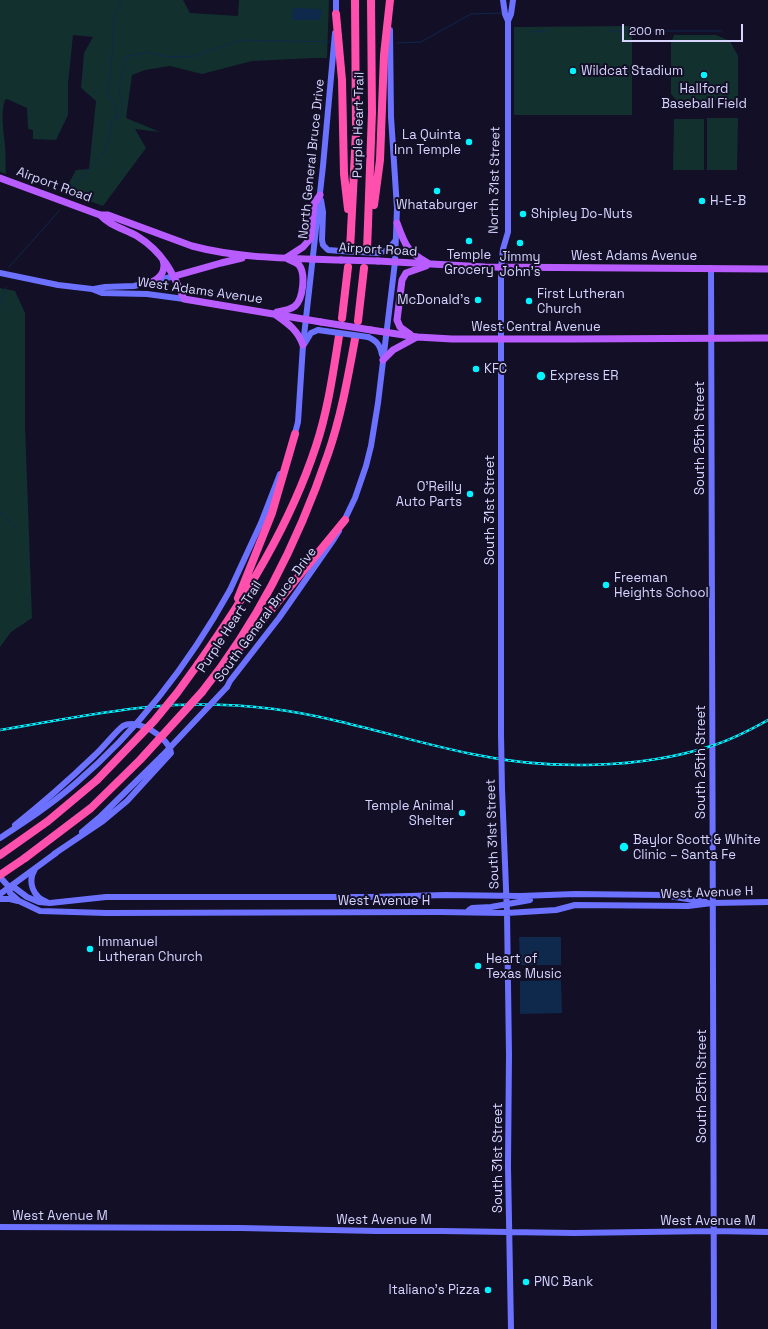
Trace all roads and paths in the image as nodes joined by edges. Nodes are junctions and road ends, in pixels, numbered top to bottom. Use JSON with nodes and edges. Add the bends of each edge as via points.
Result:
{"nodes":[{"id":1,"x":336,"y":0,"type":"edge"},
{"id":2,"x":355,"y":0,"type":"edge"},
{"id":3,"x":371,"y":0,"type":"edge"},
{"id":4,"x":390,"y":0,"type":"edge"},
{"id":5,"x":503,"y":0,"type":"edge"},
{"id":6,"x":513,"y":0,"type":"edge"},
{"id":7,"x":336,"y":14,"type":"junction"},
{"id":8,"x":508,"y":21,"type":"junction"},
{"id":9,"x":0,"y":178,"type":"edge"},
{"id":10,"x":320,"y":194,"type":"junction"},
{"id":11,"x":100,"y":215,"type":"junction"},
{"id":12,"x":397,"y":223,"type":"junction"},
{"id":13,"x":352,"y":234,"type":"junction"},
{"id":14,"x":396,"y":239,"type":"junction"},
{"id":15,"x":350,"y":250,"type":"dead end"},
{"id":16,"x":254,"y":257,"type":"junction"},
{"id":17,"x":162,"y":258,"type":"junction"},
{"id":18,"x":285,"y":258,"type":"junction"},
{"id":19,"x":313,"y":259,"type":"junction"},
{"id":20,"x":395,"y":262,"type":"junction"},
{"id":21,"x":430,"y":264,"type":"junction"},
{"id":22,"x":348,"y":268,"type":"dead end"},
{"id":23,"x":364,"y":268,"type":"dead end"},
{"id":24,"x":501,"y":268,"type":"junction"},
{"id":25,"x":711,"y":268,"type":"junction"},
{"id":26,"x":768,"y":268,"type":"edge"},
{"id":27,"x":0,"y":273,"type":"edge"},
{"id":28,"x":174,"y":276,"type":"junction"},
{"id":29,"x":152,"y":282,"type":"junction"},
{"id":30,"x":92,"y":289,"type":"junction"},
{"id":31,"x":184,"y":299,"type":"junction"},
{"id":32,"x":273,"y":313,"type":"junction"},
{"id":33,"x":342,"y":318,"type":"dead end"},
{"id":34,"x":306,"y":319,"type":"junction"},
{"id":35,"x":358,"y":321,"type":"dead end"},
{"id":36,"x":387,"y":332,"type":"junction"},
{"id":37,"x":370,"y":334,"type":"junction"},
{"id":38,"x":339,"y":336,"type":"dead end"},
{"id":39,"x":416,"y":337,"type":"junction"},
{"id":40,"x":355,"y":338,"type":"dead end"},
{"id":41,"x":500,"y":338,"type":"junction"},
{"id":42,"x":710,"y":338,"type":"junction"},
{"id":43,"x":768,"y":338,"type":"edge"},
{"id":44,"x":304,"y":345,"type":"junction"},
{"id":45,"x":383,"y":360,"type":"junction"},
{"id":46,"x":295,"y":434,"type":"junction"},
{"id":47,"x":345,"y":520,"type":"junction"},
{"id":48,"x":229,"y":620,"type":"junction"},
{"id":49,"x":202,"y":692,"type":"junction"},
{"id":50,"x":0,"y":838,"type":"edge"},
{"id":51,"x":54,"y":854,"type":"junction"},
{"id":52,"x":0,"y":855,"type":"edge"},
{"id":53,"x":35,"y":868,"type":"junction"},
{"id":54,"x":0,"y":876,"type":"edge"},
{"id":55,"x":9,"y":887,"type":"junction"},
{"id":56,"x":0,"y":894,"type":"edge"},
{"id":57,"x":547,"y":895,"type":"junction"},
{"id":58,"x":506,"y":896,"type":"junction"},
{"id":59,"x":0,"y":899,"type":"edge"},
{"id":60,"x":19,"y":901,"type":"junction"},
{"id":61,"x":768,"y":902,"type":"edge"},
{"id":62,"x":50,"y":903,"type":"junction"},
{"id":63,"x":506,"y":903,"type":"junction"},
{"id":64,"x":712,"y":903,"type":"junction"},
{"id":65,"x":466,"y":912,"type":"junction"},
{"id":66,"x":507,"y":913,"type":"junction"},
{"id":67,"x":0,"y":1227,"type":"edge"},
{"id":68,"x":713,"y":1231,"type":"junction"},
{"id":69,"x":509,"y":1232,"type":"junction"},
{"id":70,"x":768,"y":1232,"type":"edge"},
{"id":71,"x":511,"y":1329,"type":"edge"},
{"id":72,"x":714,"y":1329,"type":"edge"}],
"edges":[{"from":1,"to":7,"type":"main road","name":"North General Bruce Drive"},
{"from":2,"to":13,"type":"highway","name":"Purple Heart Trail","via":[[356,132]]},
{"from":3,"to":4,"type":"highway","name":"Purple Heart Trail","via":[[372,112],[368,248],[380,160],[384,54]]},
{"from":4,"to":12,"type":"main road","via":[[390,117]]},
{"from":5,"to":8,"type":"main road","name":"North 31st Street"},
{"from":6,"to":8,"type":"main road","name":"North 31st Street"},
{"from":7,"to":10,"type":"main road","name":"North General Bruce Drive"},
{"from":7,"to":13,"type":"highway","via":[[342,80],[344,174]]},
{"from":8,"to":24,"type":"main road","name":"North 31st Street","via":[[508,232]]},
{"from":9,"to":11,"type":"main road","name":"Airport Road"},
{"from":10,"to":14,"type":"main road","bridge":true,"via":[[324,212],[322,240],[328,250],[378,253],[388,250]]},
{"from":10,"to":18,"type":"main road","via":[[314,204],[310,238],[303,247]]},
{"from":10,"to":19,"type":"main road","name":"North General Bruce Drive"},
{"from":11,"to":16,"type":"main road","name":"Airport Road","via":[[108,215],[192,246]]},
{"from":11,"to":17,"type":"main road","name":"Airport Road","via":[[111,224],[141,239]]},
{"from":12,"to":14,"type":"main road"},
{"from":12,"to":21,"type":"main road","via":[[410,251]]},
{"from":13,"to":15,"type":"highway","name":"Purple Heart Trail"},
{"from":14,"to":20,"type":"main road"},
{"from":16,"to":18,"type":"main road","name":"Airport Road"},
{"from":16,"to":28,"type":"main road","name":"Airport Road","via":[[220,262]]},
{"from":17,"to":28,"type":"main road","name":"Airport Road"},
{"from":17,"to":29,"type":"main road","via":[[163,271],[158,279]]},
{"from":18,"to":19,"type":"main road","name":"Airport Road"},
{"from":18,"to":32,"type":"main road","via":[[298,264],[302,271],[302,291],[294,307]]},
{"from":19,"to":20,"type":"main road","name":"Airport Road","bridge":true},
{"from":19,"to":34,"type":"main road","name":"North General Bruce Drive"},
{"from":20,"to":21,"type":"main road","name":"Airport Road"},
{"from":20,"to":36,"type":"main road","name":"South General Bruce Drive"},
{"from":21,"to":24,"type":"main road","name":"Airport Road"},
{"from":21,"to":39,"type":"main road","via":[[406,273],[402,280],[397,320],[404,331]]},
{"from":22,"to":33,"type":"highway"},
{"from":23,"to":35,"type":"highway"},
{"from":24,"to":25,"type":"main road","name":"West Adams Avenue"},
{"from":24,"to":41,"type":"main road","name":"North 31st Street"},
{"from":25,"to":26,"type":"main road","name":"West Adams Avenue"},
{"from":25,"to":42,"type":"main road","name":"South 25th Street"},
{"from":27,"to":30,"type":"main road","name":"West Adams Avenue"},
{"from":28,"to":29,"type":"main road","name":"West Adams Avenue"},
{"from":28,"to":31,"type":"main road","name":"Airport Road"},
{"from":29,"to":30,"type":"main road","name":"West Adams Avenue"},
{"from":30,"to":31,"type":"main road","name":"West Adams Avenue","via":[[111,294],[147,294]]},
{"from":31,"to":32,"type":"main road","name":"West Adams Avenue"},
{"from":32,"to":34,"type":"main road","name":"West Adams Avenue"},
{"from":32,"to":44,"type":"main road","via":[[294,329]]},
{"from":34,"to":37,"type":"main road","name":"West Central Avenue","bridge":true},
{"from":34,"to":44,"type":"main road"},
{"from":36,"to":37,"type":"main road","name":"West Central Avenue"},
{"from":36,"to":39,"type":"main road","name":"West Central Avenue"},
{"from":36,"to":45,"type":"main road","name":"South General Bruce Drive"},
{"from":37,"to":44,"type":"main road","bridge":true,"via":[[318,330],[311,333]]},
{"from":37,"to":45,"type":"main road","via":[[381,348]]},
{"from":38,"to":48,"type":"highway","name":"Purple Heart Trail","via":[[333,378],[321,429],[298,494],[269,554]]},
{"from":39,"to":41,"type":"main road","name":"West Central Avenue"},
{"from":39,"to":45,"type":"main road","via":[[393,350]]},
{"from":40,"to":49,"type":"highway","name":"Purple Heart Trail","via":[[340,411],[328,453],[286,559],[233,650]]},
{"from":41,"to":42,"type":"main road","name":"West Central Avenue"},
{"from":41,"to":58,"type":"main road","name":"South 31st Street","bridge":true,"via":[[502,789]]},
{"from":42,"to":43,"type":"main road","name":"West Central Avenue"},
{"from":42,"to":64,"type":"main road","name":"South 25th Street"},
{"from":44,"to":46,"type":"main road"},
{"from":45,"to":47,"type":"main road","name":"South General Bruce Drive","via":[[371,446],[355,498]]},
{"from":46,"to":48,"type":"highway","via":[[272,513]]},
{"from":46,"to":50,"type":"main road","bridge":true,"via":[[261,524],[230,590],[192,653],[132,728],[76,784]]},
{"from":47,"to":49,"type":"highway","via":[[253,634]]},
{"from":47,"to":51,"type":"main road","name":"South General Bruce Drive","bridge":true,"via":[[314,569],[227,687],[101,816]]},
{"from":48,"to":52,"type":"highway","name":"Purple Heart Trail","bridge":true,"via":[[154,721],[97,780],[53,817]]},
{"from":49,"to":54,"type":"highway","name":"Purple Heart Trail","bridge":true,"via":[[92,808]]},
{"from":50,"to":51,"type":"main road","via":[[50,796],[123,726],[149,729],[165,740],[171,753],[127,801],[103,821]]},
{"from":51,"to":53,"type":"main road","name":"South General Bruce Drive"},
{"from":53,"to":55,"type":"main road","name":"South General Bruce Drive"},
{"from":53,"to":62,"type":"main road","via":[[31,882],[33,890],[37,896]]},
{"from":54,"to":55,"type":"main road","name":"West Avenue H"},
{"from":55,"to":56,"type":"main road","name":"South General Bruce Drive"},
{"from":55,"to":60,"type":"main road","name":"West Avenue H","via":[[10,893]]},
{"from":55,"to":62,"type":"main road","name":"West Avenue H","via":[[39,902]]},
{"from":57,"to":58,"type":"main road","name":"West Avenue H"},
{"from":57,"to":63,"type":"main road","via":[[537,899]]},
{"from":57,"to":64,"type":"main road","name":"West Avenue H","via":[[655,895]]},
{"from":58,"to":62,"type":"main road","name":"West Avenue H","via":[[106,897]]},
{"from":58,"to":63,"type":"main road","name":"South 31st Street"},
{"from":59,"to":60,"type":"main road"},
{"from":60,"to":65,"type":"main road","name":"West Avenue H","via":[[40,911],[106,913]]},
{"from":61,"to":64,"type":"main road","name":"West Avenue H"},
{"from":63,"to":65,"type":"main road","via":[[472,908]]},
{"from":63,"to":66,"type":"main road","name":"South 31st Street"},
{"from":64,"to":66,"type":"main road","name":"West Avenue H","via":[[688,906],[575,906],[556,910]]},
{"from":64,"to":68,"type":"main road","name":"South 25th Street"},
{"from":65,"to":66,"type":"main road","name":"West Avenue H"},
{"from":66,"to":69,"type":"main road","name":"South 31st Street"},
{"from":67,"to":69,"type":"main road","name":"West Avenue M"},
{"from":68,"to":69,"type":"main road","name":"West Avenue M"},
{"from":68,"to":70,"type":"main road","name":"West Avenue M"},
{"from":68,"to":72,"type":"main road","name":"South 25th Street"},
{"from":69,"to":71,"type":"main road","name":"South 31st Street"}]}
